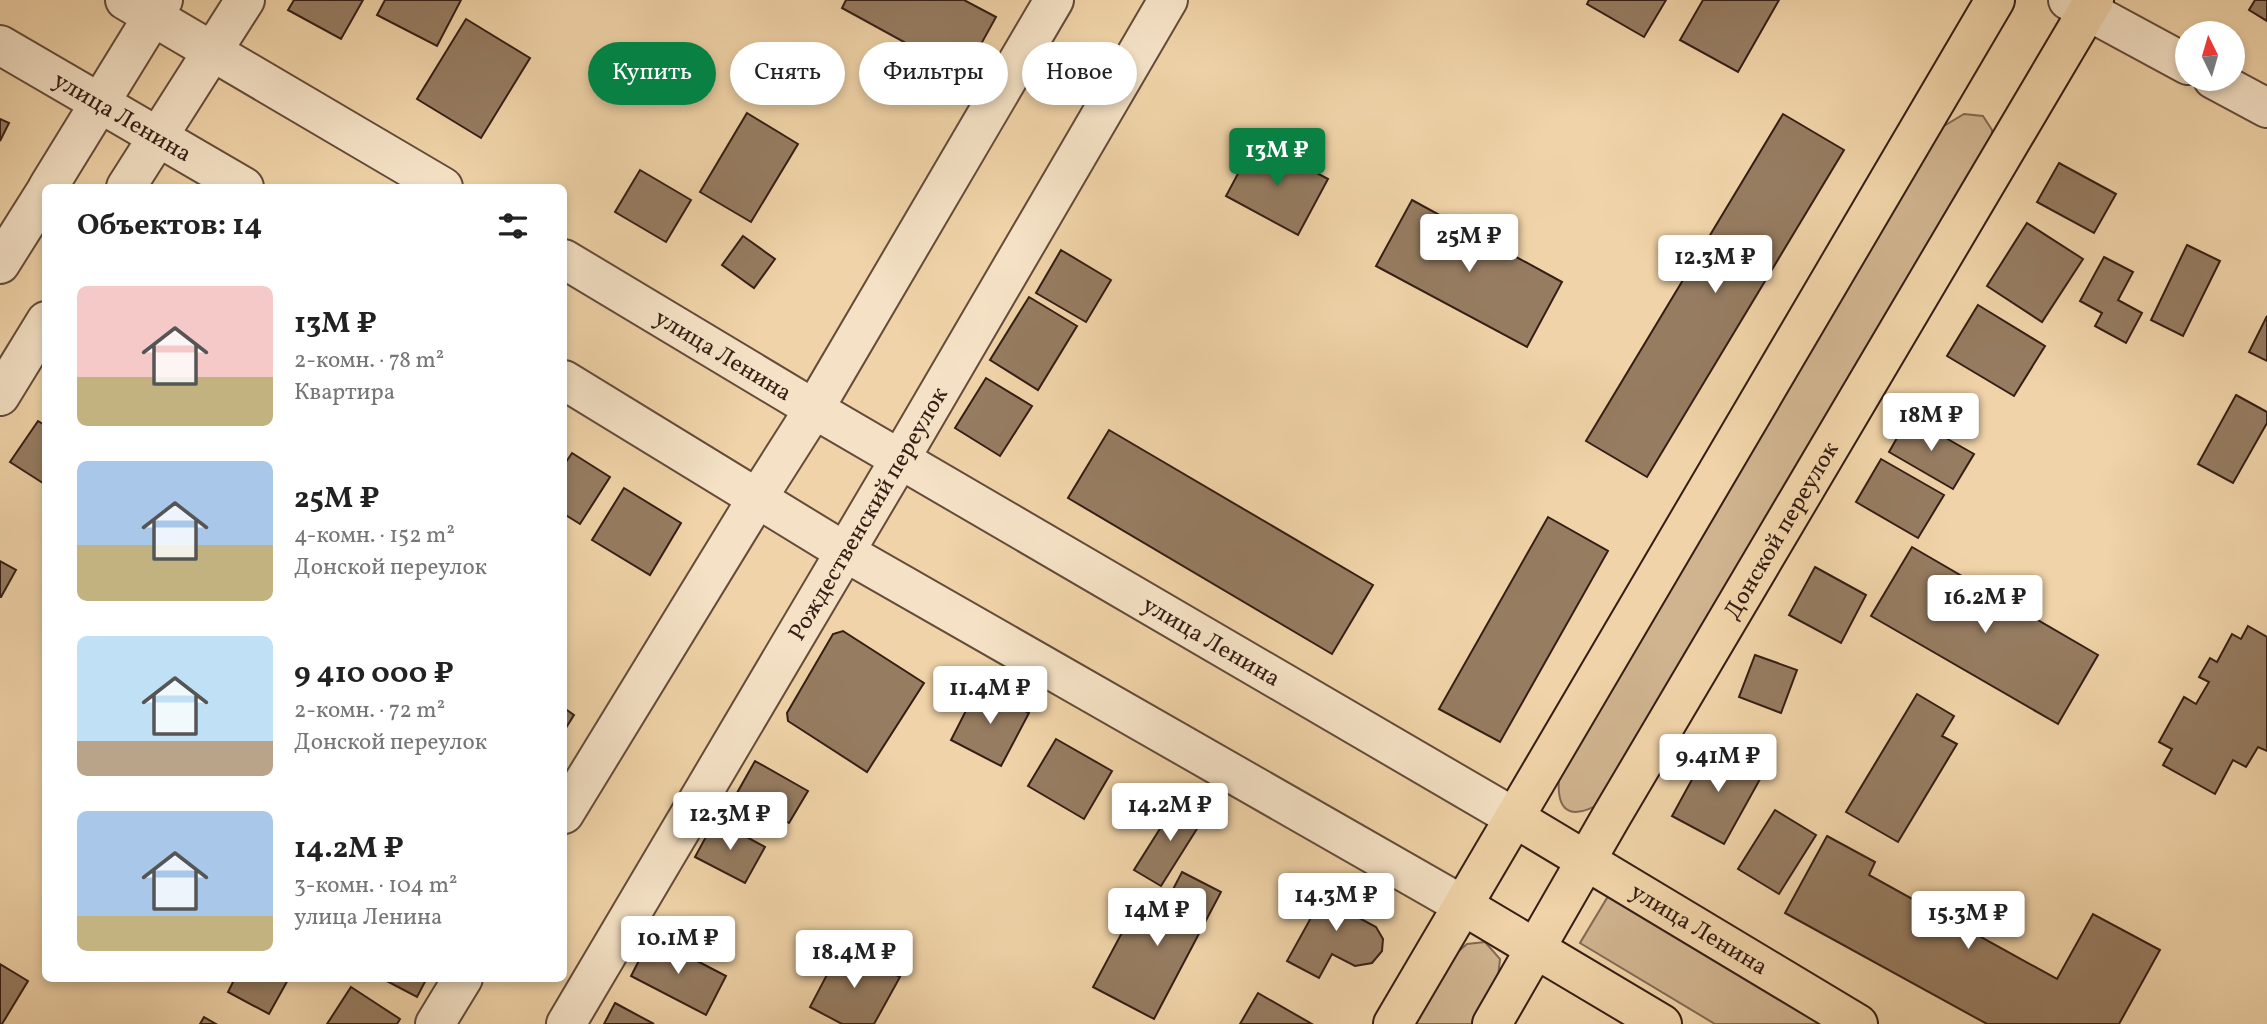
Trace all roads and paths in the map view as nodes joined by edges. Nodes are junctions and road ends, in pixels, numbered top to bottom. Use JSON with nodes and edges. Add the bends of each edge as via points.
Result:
{"nodes":[{"id":1,"x":245,"y":0,"type":"edge"},
{"id":2,"x":1054,"y":0,"type":"edge"},
{"id":3,"x":1168,"y":0,"type":"edge"},
{"id":4,"x":1995,"y":0,"type":"edge"},
{"id":5,"x":2083,"y":4,"type":"edge"},
{"id":6,"x":147,"y":5,"type":"edge"},
{"id":7,"x":0,"y":45,"type":"edge"},
{"id":8,"x":214,"y":51,"type":"junction"},
{"id":9,"x":2175,"y":57,"type":"edge"},
{"id":10,"x":2235,"y":91,"type":"edge"},
{"id":11,"x":100,"y":103,"type":"junction"},
{"id":12,"x":2267,"y":108,"type":"edge"},
{"id":13,"x":158,"y":135,"type":"junction"},
{"id":14,"x":50,"y":184,"type":"edge"},
{"id":15,"x":128,"y":184,"type":"edge"},
{"id":16,"x":239,"y":184,"type":"edge"},
{"id":17,"x":438,"y":184,"type":"edge"},
{"id":18,"x":42,"y":197,"type":"edge"},
{"id":19,"x":567,"y":261,"type":"edge"},
{"id":20,"x":0,"y":264,"type":"edge"},
{"id":21,"x":42,"y":328,"type":"edge"},
{"id":22,"x":567,"y":382,"type":"edge"},
{"id":23,"x":0,"y":396,"type":"edge"},
{"id":24,"x":814,"y":409,"type":"junction"},
{"id":25,"x":900,"y":459,"type":"junction"},
{"id":26,"x":758,"y":497,"type":"junction"},
{"id":27,"x":845,"y":552,"type":"junction"},
{"id":28,"x":567,"y":809,"type":"edge"},
{"id":29,"x":1515,"y":818,"type":"junction"},
{"id":30,"x":1586,"y":860,"type":"junction"},
{"id":31,"x":1464,"y":906,"type":"junction"},
{"id":32,"x":1537,"y":949,"type":"junction"},
{"id":33,"x":461,"y":982,"type":"edge"},
{"id":34,"x":435,"y":1024,"type":"edge"},
{"id":35,"x":566,"y":1024,"type":"edge"},
{"id":36,"x":1393,"y":1024,"type":"edge"},
{"id":37,"x":1492,"y":1024,"type":"edge"},
{"id":38,"x":1662,"y":1024,"type":"edge"},
{"id":39,"x":1858,"y":1024,"type":"edge"}],
"edges":[{"from":1,"to":8,"type":"street"},
{"from":2,"to":24,"type":"street"},
{"from":3,"to":25,"type":"street","name":"Рождественский переулок"},
{"from":4,"to":29,"type":"main road"},
{"from":5,"to":9,"type":"street"},
{"from":5,"to":30,"type":"main road","name":"Донской переулок"},
{"from":6,"to":8,"type":"street"},
{"from":6,"to":11,"type":"street"},
{"from":7,"to":11,"type":"street","name":"улица Ленина"},
{"from":8,"to":13,"type":"street"},
{"from":8,"to":17,"type":"street"},
{"from":10,"to":12,"type":"street"},
{"from":11,"to":13,"type":"street","name":"улица Ленина"},
{"from":11,"to":14,"type":"street"},
{"from":13,"to":15,"type":"street"},
{"from":13,"to":16,"type":"street","name":"улица Ленина"},
{"from":18,"to":20,"type":"street"},
{"from":19,"to":24,"type":"street","name":"улица Ленина"},
{"from":21,"to":23,"type":"street"},
{"from":22,"to":26,"type":"street"},
{"from":24,"to":25,"type":"street","name":"улица Ленина"},
{"from":24,"to":26,"type":"street"},
{"from":25,"to":27,"type":"street","name":"Рождественский переулок"},
{"from":25,"to":29,"type":"street","name":"улица Ленина"},
{"from":26,"to":27,"type":"street"},
{"from":26,"to":28,"type":"street"},
{"from":27,"to":31,"type":"street"},
{"from":27,"to":35,"type":"street","name":"Рождественский переулок"},
{"from":29,"to":30,"type":"main road","name":"улица Ленина"},
{"from":29,"to":31,"type":"main road"},
{"from":30,"to":32,"type":"main road","name":"Донской переулок"},
{"from":30,"to":39,"type":"main road","name":"улица Ленина"},
{"from":31,"to":32,"type":"main road"},
{"from":31,"to":36,"type":"main road"},
{"from":32,"to":37,"type":"main road","name":"Донской переулок"},
{"from":32,"to":38,"type":"main road"},
{"from":33,"to":34,"type":"street"}]}
